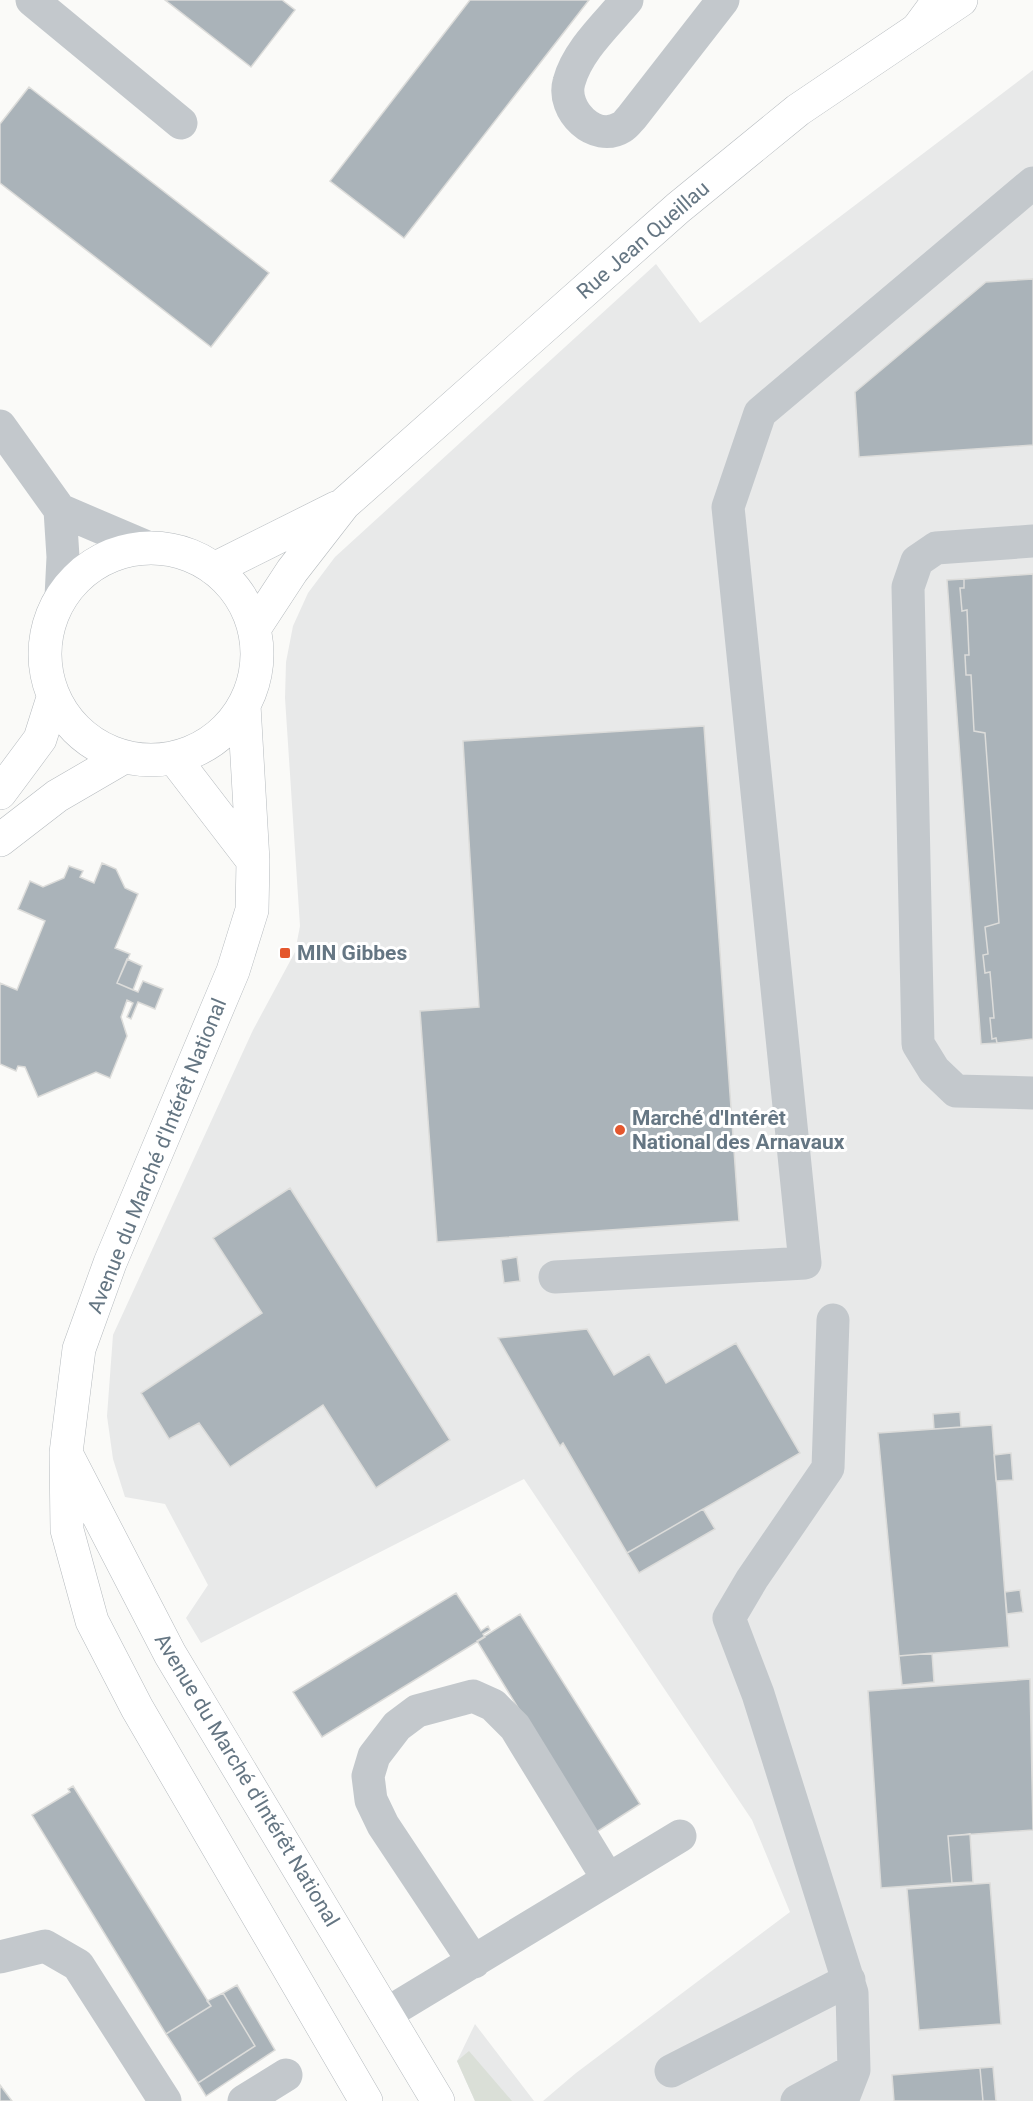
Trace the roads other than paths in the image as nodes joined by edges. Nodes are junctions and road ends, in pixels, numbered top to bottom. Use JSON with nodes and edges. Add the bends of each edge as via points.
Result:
{"nodes":[{"id":1,"x":32,"y":0,"type":"edge"},
{"id":2,"x":627,"y":0,"type":"edge"},
{"id":3,"x":723,"y":0,"type":"edge"},
{"id":4,"x":939,"y":0,"type":"edge"},
{"id":5,"x":961,"y":0,"type":"edge"},
{"id":6,"x":919,"y":27,"type":"junction"},
{"id":7,"x":181,"y":123,"type":"dead end"},
{"id":8,"x":1033,"y":183,"type":"edge"},
{"id":9,"x":0,"y":426,"type":"edge"},
{"id":10,"x":344,"y":504,"type":"junction"},
{"id":11,"x":60,"y":510,"type":"junction"},
{"id":12,"x":1033,"y":541,"type":"edge"},
{"id":13,"x":149,"y":548,"type":"junction"},
{"id":14,"x":214,"y":569,"type":"junction"},
{"id":15,"x":61,"y":597,"type":"junction"},
{"id":16,"x":254,"y":629,"type":"junction"},
{"id":17,"x":53,"y":698,"type":"junction"},
{"id":18,"x":244,"y":705,"type":"junction"},
{"id":19,"x":124,"y":757,"type":"junction"},
{"id":20,"x":174,"y":758,"type":"junction"},
{"id":21,"x":0,"y":793,"type":"edge"},
{"id":22,"x":0,"y":840,"type":"edge"},
{"id":23,"x":253,"y":861,"type":"junction"},
{"id":24,"x":1033,"y":1093,"type":"edge"},
{"id":25,"x":555,"y":1277,"type":"dead end"},
{"id":26,"x":833,"y":1320,"type":"dead end"},
{"id":27,"x":66,"y":1453,"type":"junction"},
{"id":28,"x":680,"y":1836,"type":"dead end"},
{"id":29,"x":608,"y":1879,"type":"junction"},
{"id":30,"x":0,"y":1957,"type":"edge"},
{"id":31,"x":474,"y":1962,"type":"junction"},
{"id":32,"x":849,"y":1980,"type":"junction"},
{"id":33,"x":386,"y":2014,"type":"junction"},
{"id":34,"x":854,"y":2070,"type":"junction"},
{"id":35,"x":671,"y":2071,"type":"dead end"},
{"id":36,"x":286,"y":2075,"type":"dead end"},
{"id":37,"x":165,"y":2101,"type":"edge"},
{"id":38,"x":244,"y":2101,"type":"edge"},
{"id":39,"x":366,"y":2101,"type":"edge"},
{"id":40,"x":438,"y":2101,"type":"edge"},
{"id":41,"x":797,"y":2101,"type":"edge"},
{"id":42,"x":842,"y":2101,"type":"edge"}],
"edges":[{"from":1,"to":7,"type":"lane"},
{"from":2,"to":3,"type":"lane","via":[[573,69],[567,85],[569,105],[576,117],[604,131],[622,128],[632,117]]},
{"from":4,"to":6,"type":"main road"},
{"from":5,"to":6,"type":"main road","name":"Rue Jean Queillau"},
{"from":6,"to":10,"type":"main road","name":"Rue Jean Queillau","via":[[798,110],[678,208]]},
{"from":8,"to":25,"type":"lane","via":[[760,412],[728,507],[805,1263]]},
{"from":9,"to":11,"type":"lane"},
{"from":10,"to":14,"type":"main road","name":"Rue Jean Queillau"},
{"from":10,"to":16,"type":"main road","name":"Rue Jean Queillau","via":[[292,571]]},
{"from":11,"to":13,"type":"lane"},
{"from":11,"to":15,"type":"lane"},
{"from":12,"to":24,"type":"lane","via":[[936,548],[917,561],[908,586],[918,1044],[934,1070],[956,1091]]},
{"from":13,"to":14,"type":"main road","via":[[183,553]]},
{"from":13,"to":15,"type":"main road","via":[[128,550],[89,567]]},
{"from":14,"to":16,"type":"main road","via":[[239,595]]},
{"from":15,"to":17,"type":"main road","via":[[46,636],[46,667]]},
{"from":16,"to":18,"type":"main road","via":[[256,668]]},
{"from":17,"to":19,"type":"main road","via":[[75,729]]},
{"from":17,"to":21,"type":"main road","via":[[40,739]]},
{"from":18,"to":20,"type":"main road","via":[[232,724],[215,739]]},
{"from":18,"to":23,"type":"main road","name":"Avenue du Marché d'Intérêt National"},
{"from":19,"to":20,"type":"main road"},
{"from":19,"to":22,"type":"main road","via":[[57,796]]},
{"from":20,"to":23,"type":"main road"},
{"from":23,"to":27,"type":"main road","name":"Avenue du Marché d'Intérêt National","via":[[252,910],[233,971],[110,1263],[79,1349]]},
{"from":26,"to":32,"type":"lane","via":[[828,1468],[729,1618],[758,1694]]},
{"from":27,"to":33,"type":"main road","name":"Avenue du Marché d'Intérêt National","via":[[170,1654]]},
{"from":27,"to":39,"type":"main road","name":"Avenue du Marché d'Intérêt National","via":[[67,1530],[92,1621],[137,1708]]},
{"from":28,"to":29,"type":"lane"},
{"from":29,"to":31,"type":"lane"},
{"from":29,"to":31,"type":"lane","via":[[514,1727],[493,1705],[473,1696],[417,1711],[397,1726],[374,1756],[368,1776],[371,1800],[383,1825]]},
{"from":30,"to":37,"type":"lane","via":[[45,1946],[78,1965]]},
{"from":31,"to":33,"type":"lane"},
{"from":32,"to":34,"type":"lane"},
{"from":32,"to":35,"type":"lane"},
{"from":33,"to":40,"type":"main road","name":"Avenue du Marché d'Intérêt National"},
{"from":34,"to":41,"type":"lane"},
{"from":34,"to":42,"type":"lane"},
{"from":36,"to":38,"type":"lane"}]}
